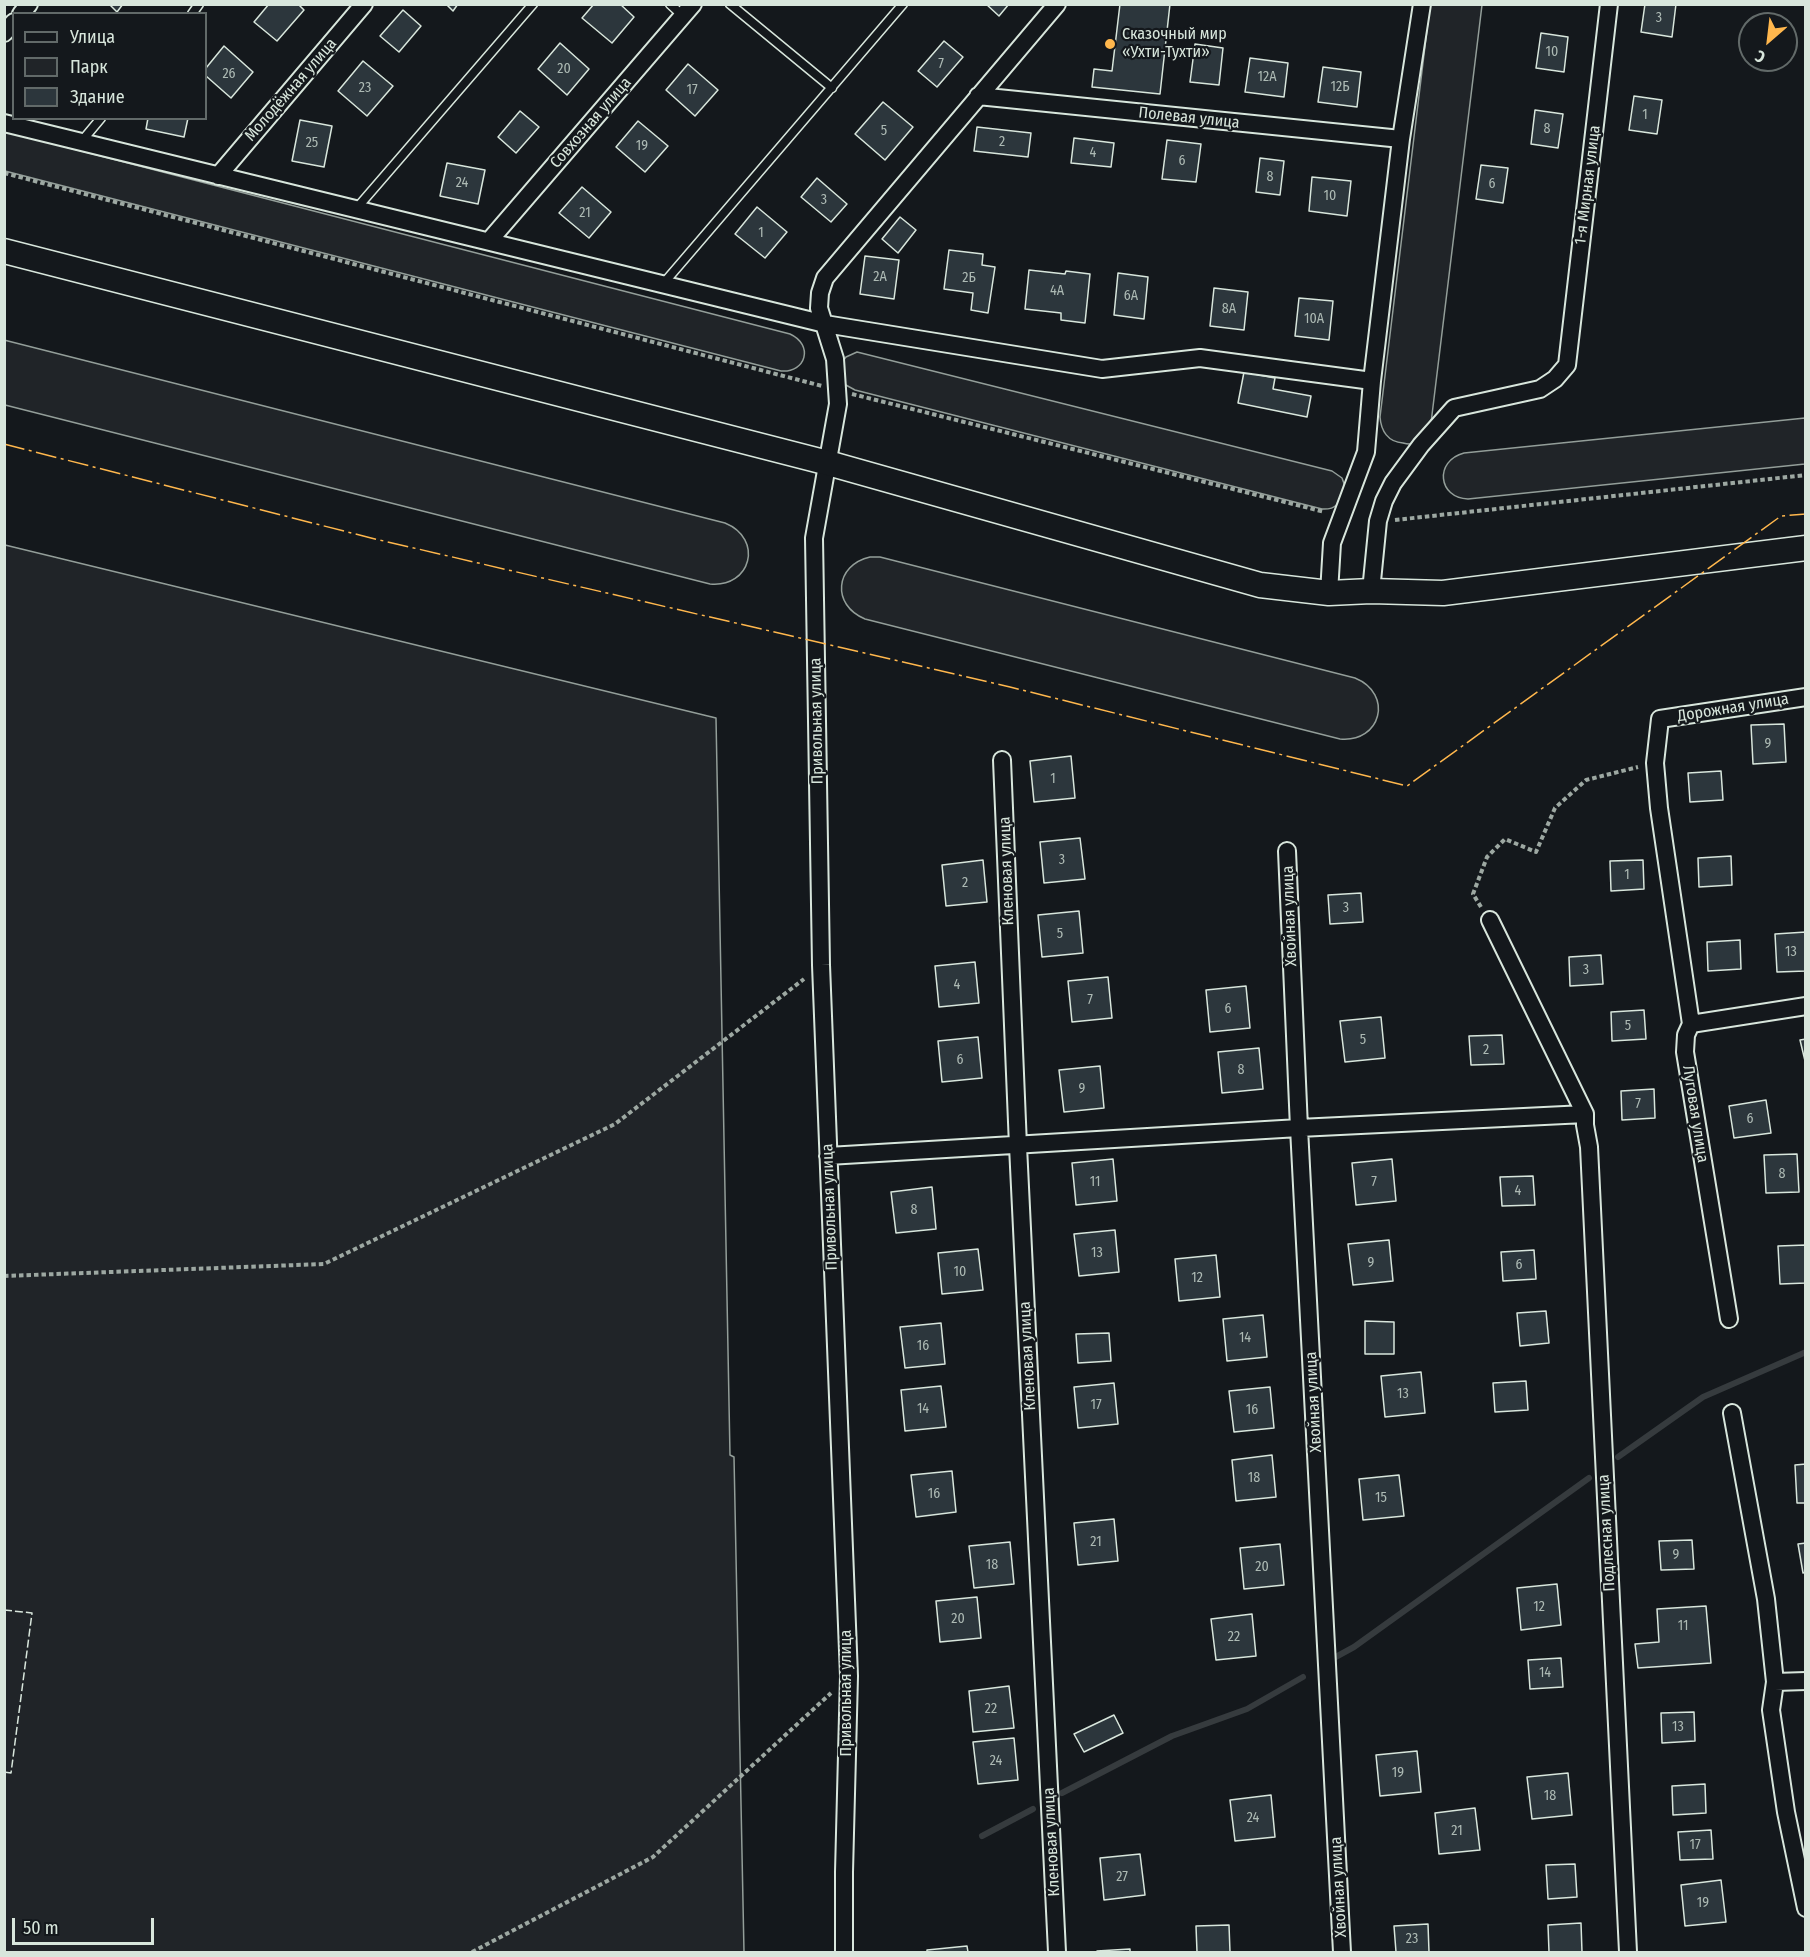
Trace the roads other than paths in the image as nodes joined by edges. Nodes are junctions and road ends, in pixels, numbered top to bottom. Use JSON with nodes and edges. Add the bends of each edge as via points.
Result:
{"nodes":[{"id":1,"x":364,"y":4,"type":"edge"},
{"id":2,"x":533,"y":4,"type":"edge"},
{"id":3,"x":670,"y":4,"type":"edge"},
{"id":4,"x":730,"y":4,"type":"edge"},
{"id":5,"x":903,"y":4,"type":"edge"},
{"id":6,"x":1057,"y":4,"type":"edge"},
{"id":7,"x":1422,"y":4,"type":"edge"},
{"id":8,"x":1609,"y":4,"type":"edge"},
{"id":9,"x":688,"y":10,"type":"edge"},
{"id":10,"x":832,"y":88,"type":"junction"},
{"id":11,"x":978,"y":96,"type":"junction"},
{"id":12,"x":99,"y":120,"type":"edge"},
{"id":13,"x":4,"y":123,"type":"edge"},
{"id":14,"x":1401,"y":139,"type":"junction"},
{"id":15,"x":81,"y":142,"type":"junction"},
{"id":16,"x":218,"y":176,"type":"junction"},
{"id":17,"x":356,"y":209,"type":"junction"},
{"id":18,"x":489,"y":241,"type":"junction"},
{"id":19,"x":4,"y":251,"type":"edge"},
{"id":20,"x":663,"y":284,"type":"junction"},
{"id":21,"x":825,"y":324,"type":"junction"},
{"id":22,"x":1372,"y":381,"type":"junction"},
{"id":23,"x":828,"y":463,"type":"junction"},
{"id":24,"x":1806,"y":548,"type":"edge"},
{"id":25,"x":1371,"y":591,"type":"junction"},
{"id":26,"x":1329,"y":592,"type":"junction"},
{"id":27,"x":1806,"y":697,"type":"edge"},
{"id":28,"x":1659,"y":719,"type":"joint"},
{"id":29,"x":1002,"y":760,"type":"dead end"},
{"id":30,"x":1287,"y":851,"type":"dead end"},
{"id":31,"x":1490,"y":920,"type":"road end"},
{"id":32,"x":1806,"y":1006,"type":"edge"},
{"id":33,"x":1691,"y":1024,"type":"junction"},
{"id":34,"x":1585,"y":1114,"type":"junction"},
{"id":35,"x":1299,"y":1128,"type":"junction"},
{"id":36,"x":1018,"y":1146,"type":"junction"},
{"id":37,"x":828,"y":1156,"type":"junction"},
{"id":38,"x":1729,"y":1319,"type":"dead end"},
{"id":39,"x":1732,"y":1413,"type":"dead end"},
{"id":40,"x":1806,"y":1681,"type":"edge"},
{"id":41,"x":1775,"y":1682,"type":"junction"},
{"id":42,"x":1806,"y":1908,"type":"edge"},
{"id":43,"x":844,"y":1953,"type":"edge"},
{"id":44,"x":1057,"y":1953,"type":"edge"},
{"id":45,"x":1342,"y":1953,"type":"edge"},
{"id":46,"x":1628,"y":1953,"type":"edge"}],
"edges":[{"from":1,"to":16,"type":"street","name":"Молодёжная улица"},
{"from":2,"to":17,"type":"lane"},
{"from":3,"to":9,"type":"lane"},
{"from":4,"to":10,"type":"lane"},
{"from":5,"to":10,"type":"lane"},
{"from":6,"to":11,"type":"street"},
{"from":7,"to":14,"type":"street"},
{"from":8,"to":25,"type":"street","name":"1-я Мирная улица","via":[[1567,365],[1540,389],[1454,408],[1421,445],[1384,501],[1378,521]]},
{"from":9,"to":18,"type":"street","name":"Совхозная улица"},
{"from":10,"to":20,"type":"lane"},
{"from":11,"to":14,"type":"street","name":"Полевая улица"},
{"from":11,"to":21,"type":"street","via":[[825,278],[819,308]]},
{"from":12,"to":15,"type":"lane"},
{"from":13,"to":15,"type":"street"},
{"from":14,"to":22,"type":"street"},
{"from":15,"to":16,"type":"street"},
{"from":16,"to":17,"type":"street"},
{"from":17,"to":18,"type":"street"},
{"from":18,"to":20,"type":"street"},
{"from":19,"to":23,"type":"street"},
{"from":20,"to":21,"type":"street"},
{"from":21,"to":22,"type":"street","via":[[1102,369],[1200,358]]},
{"from":21,"to":23,"type":"street","name":"Привольная улица","via":[[835,359],[838,404]]},
{"from":22,"to":26,"type":"street","via":[[1366,452],[1332,543]]},
{"from":23,"to":26,"type":"street","via":[[1260,585]]},
{"from":23,"to":37,"type":"street","name":"Привольная улица","via":[[814,538]]},
{"from":24,"to":25,"type":"street","via":[[1443,593]]},
{"from":25,"to":26,"type":"street"},
{"from":27,"to":28,"type":"street","name":"Дорожная улица"},
{"from":28,"to":33,"type":"street","name":"Луговая улица","via":[[1655,763],[1659,808]]},
{"from":29,"to":36,"type":"street","name":"Кленовая улица"},
{"from":30,"to":35,"type":"street","name":"Хвойная улица"},
{"from":31,"to":34,"type":"street"},
{"from":32,"to":33,"type":"street"},
{"from":33,"to":38,"type":"street","name":"Луговая улица","via":[[1685,1052]]},
{"from":34,"to":35,"type":"street"},
{"from":34,"to":46,"type":"street","name":"Подлесная улица"},
{"from":35,"to":36,"type":"street"},
{"from":35,"to":45,"type":"street","name":"Хвойная улица"},
{"from":36,"to":37,"type":"street"},
{"from":36,"to":44,"type":"street","name":"Кленовая улица"},
{"from":37,"to":43,"type":"street","name":"Привольная улица","via":[[849,1676]]},
{"from":39,"to":41,"type":"street","via":[[1766,1599]]},
{"from":40,"to":41,"type":"street"},
{"from":41,"to":42,"type":"street","via":[[1772,1710],[1786,1812]]}]}
